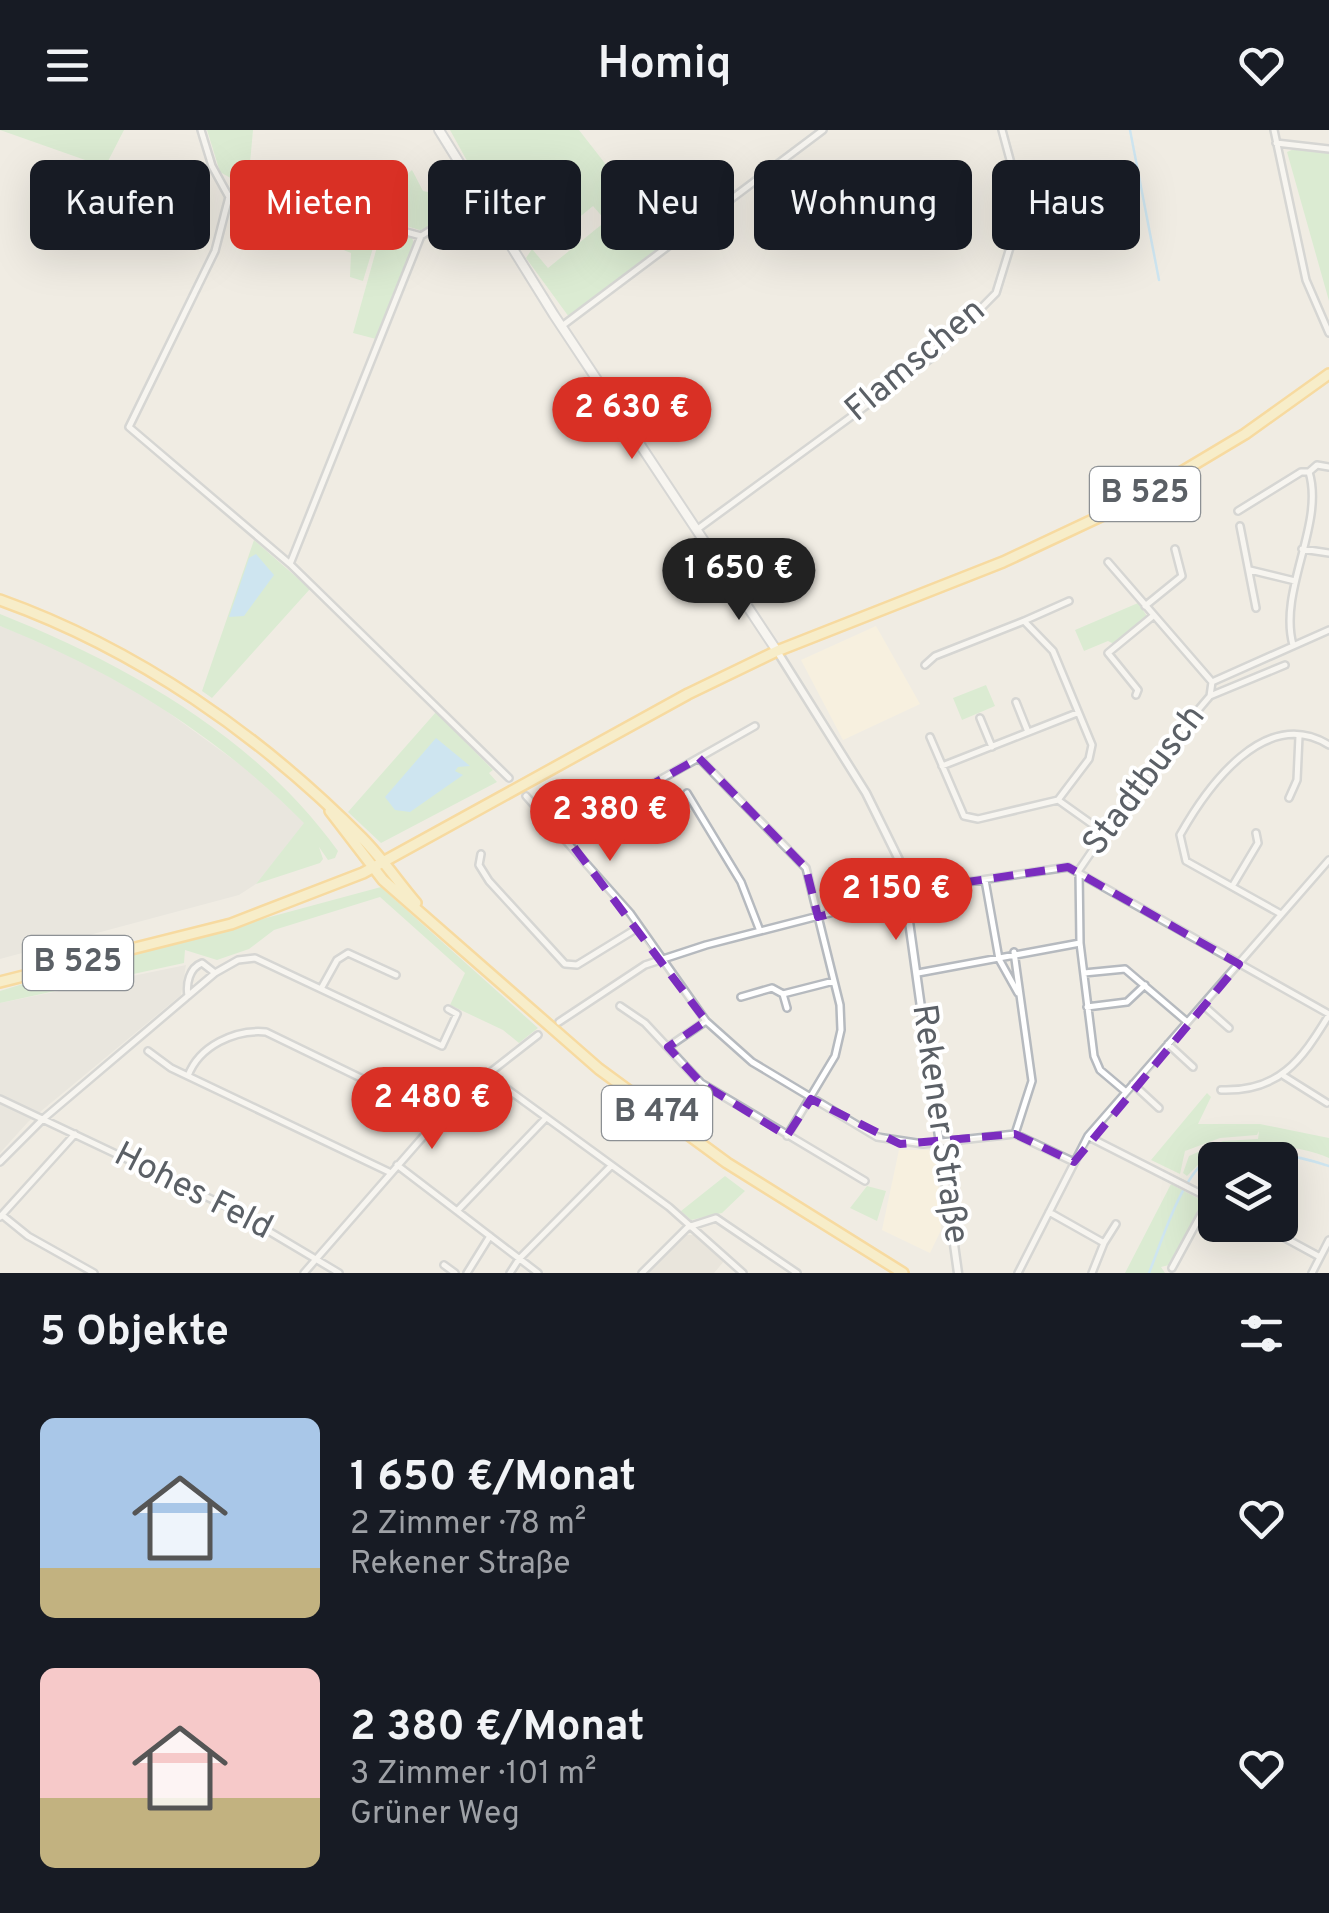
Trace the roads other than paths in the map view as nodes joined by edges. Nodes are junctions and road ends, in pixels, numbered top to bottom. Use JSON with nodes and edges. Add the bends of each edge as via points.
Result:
{"nodes":[{"id":1,"x":202,"y":130,"type":"edge"},
{"id":2,"x":439,"y":130,"type":"edge"},
{"id":3,"x":823,"y":130,"type":"edge"},
{"id":4,"x":1002,"y":130,"type":"edge"},
{"id":5,"x":1274,"y":130,"type":"edge"},
{"id":6,"x":1276,"y":142,"type":"junction"},
{"id":7,"x":1329,"y":149,"type":"edge"},
{"id":8,"x":457,"y":160,"type":"edge"},
{"id":9,"x":229,"y":197,"type":"junction"},
{"id":10,"x":428,"y":231,"type":"edge"},
{"id":11,"x":421,"y":236,"type":"junction"},
{"id":12,"x":513,"y":250,"type":"edge"},
{"id":13,"x":562,"y":326,"type":"junction"},
{"id":14,"x":1329,"y":334,"type":"edge"},
{"id":15,"x":1329,"y":374,"type":"edge"},
{"id":16,"x":1329,"y":467,"type":"edge"},
{"id":17,"x":1308,"y":472,"type":"junction"},
{"id":18,"x":1238,"y":511,"type":"dead end"},
{"id":19,"x":1240,"y":526,"type":"dead end"},
{"id":20,"x":699,"y":528,"type":"junction"},
{"id":21,"x":1175,"y":549,"type":"dead end"},
{"id":22,"x":1302,"y":549,"type":"junction"},
{"id":23,"x":1329,"y":552,"type":"edge"},
{"id":24,"x":1108,"y":562,"type":"dead end"},
{"id":25,"x":290,"y":564,"type":"junction"},
{"id":26,"x":1248,"y":570,"type":"junction"},
{"id":27,"x":1295,"y":581,"type":"junction"},
{"id":28,"x":0,"y":600,"type":"edge"},
{"id":29,"x":1069,"y":601,"type":"dead end"},
{"id":30,"x":1145,"y":606,"type":"junction"},
{"id":31,"x":1256,"y":608,"type":"dead end"},
{"id":32,"x":1153,"y":616,"type":"junction"},
{"id":33,"x":1024,"y":621,"type":"junction"},
{"id":34,"x":1329,"y":630,"type":"edge"},
{"id":35,"x":1293,"y":645,"type":"junction"},
{"id":36,"x":777,"y":651,"type":"junction"},
{"id":37,"x":1285,"y":664,"type":"dead end"},
{"id":38,"x":925,"y":665,"type":"dead end"},
{"id":39,"x":1212,"y":682,"type":"junction"},
{"id":40,"x":1136,"y":695,"type":"dead end"},
{"id":41,"x":1210,"y":696,"type":"junction"},
{"id":42,"x":1016,"y":702,"type":"dead end"},
{"id":43,"x":1076,"y":713,"type":"junction"},
{"id":44,"x":980,"y":718,"type":"dead end"},
{"id":45,"x":755,"y":726,"type":"dead end"},
{"id":46,"x":1028,"y":732,"type":"junction"},
{"id":47,"x":1299,"y":736,"type":"junction"},
{"id":48,"x":930,"y":737,"type":"dead end"},
{"id":49,"x":1329,"y":745,"type":"edge"},
{"id":50,"x":992,"y":747,"type":"junction"},
{"id":51,"x":699,"y":758,"type":"junction"},
{"id":52,"x":942,"y":766,"type":"junction"},
{"id":53,"x":509,"y":778,"type":"dead end"},
{"id":54,"x":687,"y":793,"type":"dead end"},
{"id":55,"x":526,"y":796,"type":"dead end"},
{"id":56,"x":1289,"y":798,"type":"dead end"},
{"id":57,"x":1058,"y":800,"type":"junction"},
{"id":58,"x":1103,"y":832,"type":"junction"},
{"id":59,"x":564,"y":834,"type":"junction"},
{"id":60,"x":1256,"y":834,"type":"dead end"},
{"id":61,"x":481,"y":854,"type":"dead end"},
{"id":62,"x":1329,"y":860,"type":"edge"},
{"id":63,"x":379,"y":865,"type":"junction"},
{"id":64,"x":1079,"y":870,"type":"junction"},
{"id":65,"x":985,"y":880,"type":"junction"},
{"id":66,"x":1233,"y":885,"type":"junction"},
{"id":67,"x":907,"y":892,"type":"junction"},
{"id":68,"x":1281,"y":914,"type":"junction"},
{"id":69,"x":818,"y":917,"type":"junction"},
{"id":70,"x":639,"y":927,"type":"junction"},
{"id":71,"x":760,"y":931,"type":"junction"},
{"id":72,"x":1080,"y":942,"type":"junction"},
{"id":73,"x":1014,"y":952,"type":"junction"},
{"id":74,"x":999,"y":958,"type":"junction"},
{"id":75,"x":660,"y":959,"type":"junction"},
{"id":76,"x":1238,"y":964,"type":"junction"},
{"id":77,"x":918,"y":972,"type":"junction"},
{"id":78,"x":215,"y":973,"type":"junction"},
{"id":79,"x":1084,"y":973,"type":"junction"},
{"id":80,"x":396,"y":975,"type":"dead end"},
{"id":81,"x":834,"y":981,"type":"junction"},
{"id":82,"x":0,"y":982,"type":"edge"},
{"id":83,"x":1145,"y":985,"type":"junction"},
{"id":84,"x":322,"y":987,"type":"junction"},
{"id":85,"x":782,"y":994,"type":"junction"},
{"id":86,"x":1019,"y":996,"type":"junction"},
{"id":87,"x":188,"y":997,"type":"junction"},
{"id":88,"x":741,"y":997,"type":"dead end"},
{"id":89,"x":1203,"y":1005,"type":"junction"},
{"id":90,"x":620,"y":1006,"type":"dead end"},
{"id":91,"x":448,"y":1008,"type":"dead end"},
{"id":92,"x":786,"y":1008,"type":"dead end"},
{"id":93,"x":1088,"y":1008,"type":"junction"},
{"id":94,"x":1329,"y":1014,"type":"edge"},
{"id":95,"x":706,"y":1021,"type":"junction"},
{"id":96,"x":559,"y":1022,"type":"dead end"},
{"id":97,"x":1187,"y":1022,"type":"junction"},
{"id":98,"x":1229,"y":1028,"type":"dead end"},
{"id":99,"x":538,"y":1036,"type":"dead end"},
{"id":100,"x":1168,"y":1044,"type":"junction"},
{"id":101,"x":668,"y":1047,"type":"junction"},
{"id":102,"x":148,"y":1051,"type":"dead end"},
{"id":103,"x":1192,"y":1067,"type":"dead end"},
{"id":104,"x":188,"y":1076,"type":"junction"},
{"id":105,"x":1284,"y":1076,"type":"junction"},
{"id":106,"x":1133,"y":1084,"type":"junction"},
{"id":107,"x":503,"y":1086,"type":"dead end"},
{"id":108,"x":1221,"y":1090,"type":"dead end"},
{"id":109,"x":1126,"y":1092,"type":"junction"},
{"id":110,"x":811,"y":1099,"type":"junction"},
{"id":111,"x":0,"y":1100,"type":"edge"},
{"id":112,"x":1328,"y":1103,"type":"edge"},
{"id":113,"x":1159,"y":1108,"type":"dead end"},
{"id":114,"x":440,"y":1116,"type":"junction"},
{"id":115,"x":43,"y":1118,"type":"junction"},
{"id":116,"x":545,"y":1119,"type":"junction"},
{"id":117,"x":76,"y":1133,"type":"junction"},
{"id":118,"x":1015,"y":1134,"type":"junction"},
{"id":119,"x":787,"y":1136,"type":"junction"},
{"id":120,"x":1088,"y":1136,"type":"junction"},
{"id":121,"x":942,"y":1142,"type":"junction"},
{"id":122,"x":0,"y":1162,"type":"edge"},
{"id":123,"x":1074,"y":1162,"type":"junction"},
{"id":124,"x":397,"y":1165,"type":"junction"},
{"id":125,"x":612,"y":1166,"type":"junction"},
{"id":126,"x":388,"y":1172,"type":"junction"},
{"id":127,"x":864,"y":1182,"type":"dead end"},
{"id":128,"x":1198,"y":1191,"type":"edge"},
{"id":129,"x":456,"y":1211,"type":"junction"},
{"id":130,"x":1048,"y":1212,"type":"junction"},
{"id":131,"x":1,"y":1216,"type":"edge"},
{"id":132,"x":1116,"y":1224,"type":"dead end"},
{"id":133,"x":1198,"y":1224,"type":"edge"},
{"id":134,"x":688,"y":1227,"type":"junction"},
{"id":135,"x":490,"y":1236,"type":"junction"},
{"id":136,"x":1329,"y":1240,"type":"edge"},
{"id":137,"x":1292,"y":1242,"type":"edge"},
{"id":138,"x":1104,"y":1243,"type":"junction"},
{"id":139,"x":316,"y":1257,"type":"junction"},
{"id":140,"x":1320,"y":1257,"type":"junction"},
{"id":141,"x":518,"y":1259,"type":"junction"},
{"id":142,"x":444,"y":1265,"type":"dead end"},
{"id":143,"x":1172,"y":1268,"type":"dead end"},
{"id":144,"x":94,"y":1273,"type":"edge"},
{"id":145,"x":304,"y":1273,"type":"edge"},
{"id":146,"x":339,"y":1273,"type":"edge"},
{"id":147,"x":456,"y":1273,"type":"edge"},
{"id":148,"x":466,"y":1273,"type":"edge"},
{"id":149,"x":510,"y":1273,"type":"edge"},
{"id":150,"x":538,"y":1273,"type":"edge"},
{"id":151,"x":642,"y":1273,"type":"edge"},
{"id":152,"x":743,"y":1273,"type":"edge"},
{"id":153,"x":797,"y":1273,"type":"edge"},
{"id":154,"x":903,"y":1273,"type":"edge"},
{"id":155,"x":958,"y":1273,"type":"edge"},
{"id":156,"x":1018,"y":1273,"type":"edge"},
{"id":157,"x":1092,"y":1273,"type":"edge"},
{"id":158,"x":1312,"y":1273,"type":"edge"}],
"edges":[{"from":1,"to":9,"type":"street"},
{"from":2,"to":8,"type":"main road"},
{"from":3,"to":13,"type":"street"},
{"from":4,"to":20,"type":"street","name":"Flamschen","via":[[1019,193],[996,293],[934,356]]},
{"from":5,"to":6,"type":"street"},
{"from":6,"to":7,"type":"street"},
{"from":6,"to":14,"type":"street","via":[[1306,280]]},
{"from":9,"to":11,"type":"street","via":[[245,188]]},
{"from":9,"to":25,"type":"street","via":[[215,251],[130,427]]},
{"from":10,"to":11,"type":"street"},
{"from":11,"to":25,"type":"street"},
{"from":12,"to":13,"type":"main road"},
{"from":13,"to":20,"type":"main road"},
{"from":15,"to":36,"type":"main road","number":"B 525","via":[[1133,501],[1004,562]]},
{"from":16,"to":17,"type":"street"},
{"from":17,"to":18,"type":"street"},
{"from":17,"to":22,"type":"street"},
{"from":19,"to":26,"type":"street"},
{"from":20,"to":36,"type":"main road"},
{"from":21,"to":30,"type":"street","via":[[1182,576]]},
{"from":22,"to":23,"type":"street"},
{"from":22,"to":27,"type":"street"},
{"from":24,"to":30,"type":"street"},
{"from":25,"to":53,"type":"street"},
{"from":26,"to":27,"type":"street"},
{"from":26,"to":31,"type":"street"},
{"from":27,"to":35,"type":"street","via":[[1287,624]]},
{"from":28,"to":63,"type":"main road","number":"B 474","via":[[71,629],[172,684],[236,729],[330,811]]},
{"from":29,"to":33,"type":"street"},
{"from":30,"to":32,"type":"street"},
{"from":32,"to":39,"type":"street"},
{"from":32,"to":40,"type":"street","via":[[1108,653]]},
{"from":33,"to":38,"type":"street"},
{"from":33,"to":43,"type":"street","via":[[1054,651]]},
{"from":34,"to":35,"type":"street","name":"Stadtbusch"},
{"from":35,"to":39,"type":"street","name":"Stadtbusch"},
{"from":36,"to":63,"type":"main road","number":"B 525","via":[[593,744]]},
{"from":36,"to":67,"type":"street","name":"Rekener Straße","via":[[890,835]]},
{"from":37,"to":41,"type":"street"},
{"from":39,"to":41,"type":"street","name":"Stadtbusch"},
{"from":41,"to":58,"type":"street","name":"Stadtbusch"},
{"from":42,"to":46,"type":"street"},
{"from":43,"to":46,"type":"street"},
{"from":43,"to":57,"type":"street","via":[[1092,752]]},
{"from":44,"to":50,"type":"street"},
{"from":45,"to":51,"type":"street"},
{"from":46,"to":50,"type":"street"},
{"from":47,"to":49,"type":"street"},
{"from":47,"to":56,"type":"street","via":[[1297,780]]},
{"from":47,"to":66,"type":"street","via":[[1282,736],[1238,756],[1180,834],[1186,862]]},
{"from":48,"to":52,"type":"street"},
{"from":50,"to":52,"type":"street"},
{"from":51,"to":59,"type":"street"},
{"from":51,"to":69,"type":"street","via":[[806,868]]},
{"from":52,"to":57,"type":"street","via":[[958,810],[969,818]]},
{"from":54,"to":71,"type":"street","via":[[748,894]]},
{"from":55,"to":59,"type":"street"},
{"from":57,"to":58,"type":"street"},
{"from":58,"to":64,"type":"street","name":"Stadtbusch"},
{"from":59,"to":70,"type":"street"},
{"from":60,"to":66,"type":"street","via":[[1258,843]]},
{"from":61,"to":70,"type":"street","via":[[479,865],[489,880],[568,966]]},
{"from":62,"to":68,"type":"street"},
{"from":63,"to":82,"type":"main road","number":"B 525","via":[[231,924]]},
{"from":63,"to":154,"type":"main road","number":"B 474","via":[[543,1022],[663,1118]]},
{"from":64,"to":65,"type":"street"},
{"from":64,"to":72,"type":"street","name":"Stadtbusch"},
{"from":64,"to":76,"type":"street"},
{"from":65,"to":67,"type":"street"},
{"from":65,"to":74,"type":"street"},
{"from":66,"to":68,"type":"street"},
{"from":67,"to":69,"type":"street"},
{"from":67,"to":77,"type":"street","name":"Rekener Straße"},
{"from":68,"to":76,"type":"street"},
{"from":69,"to":71,"type":"street"},
{"from":69,"to":81,"type":"street"},
{"from":70,"to":75,"type":"street"},
{"from":71,"to":75,"type":"street"},
{"from":72,"to":73,"type":"street"},
{"from":72,"to":79,"type":"street","name":"Stadtbusch"},
{"from":73,"to":74,"type":"street"},
{"from":73,"to":86,"type":"street"},
{"from":74,"to":77,"type":"street"},
{"from":74,"to":86,"type":"street"},
{"from":75,"to":95,"type":"street"},
{"from":75,"to":96,"type":"street"},
{"from":76,"to":89,"type":"street"},
{"from":76,"to":94,"type":"street"},
{"from":77,"to":121,"type":"street","name":"Rekener Straße"},
{"from":78,"to":84,"type":"street","via":[[255,958]]},
{"from":78,"to":87,"type":"street"},
{"from":78,"to":87,"type":"street","via":[[196,965]]},
{"from":79,"to":83,"type":"street","via":[[1125,969]]},
{"from":79,"to":93,"type":"street","name":"Stadtbusch"},
{"from":80,"to":84,"type":"street","via":[[348,953]]},
{"from":81,"to":85,"type":"street"},
{"from":81,"to":110,"type":"street","via":[[841,1036]]},
{"from":83,"to":93,"type":"street","via":[[1127,1002]]},
{"from":83,"to":97,"type":"street"},
{"from":84,"to":91,"type":"street","via":[[442,1046],[457,1014]]},
{"from":85,"to":88,"type":"street","via":[[772,988]]},
{"from":85,"to":92,"type":"street"},
{"from":86,"to":118,"type":"street","via":[[1032,1081]]},
{"from":87,"to":115,"type":"street"},
{"from":89,"to":97,"type":"street"},
{"from":89,"to":98,"type":"street"},
{"from":90,"to":101,"type":"street"},
{"from":93,"to":109,"type":"street","name":"Stadtbusch","via":[[1096,1065]]},
{"from":94,"to":105,"type":"street"},
{"from":95,"to":101,"type":"street"},
{"from":95,"to":110,"type":"street","via":[[724,1041]]},
{"from":97,"to":100,"type":"street"},
{"from":99,"to":114,"type":"street"},
{"from":100,"to":103,"type":"street"},
{"from":100,"to":106,"type":"street"},
{"from":101,"to":119,"type":"street","via":[[702,1083]]},
{"from":102,"to":104,"type":"street"},
{"from":104,"to":114,"type":"street","via":[[211,1046],[266,1032]]},
{"from":104,"to":126,"type":"street"},
{"from":105,"to":108,"type":"street","via":[[1255,1088]]},
{"from":105,"to":112,"type":"street"},
{"from":106,"to":109,"type":"street"},
{"from":106,"to":113,"type":"street"},
{"from":107,"to":116,"type":"street"},
{"from":109,"to":120,"type":"street"},
{"from":110,"to":119,"type":"street"},
{"from":110,"to":121,"type":"street","via":[[877,1137],[900,1144]]},
{"from":111,"to":115,"type":"street","name":"Hohes Feld"},
{"from":114,"to":124,"type":"street"},
{"from":115,"to":117,"type":"street","name":"Hohes Feld"},
{"from":115,"to":122,"type":"street"},
{"from":116,"to":125,"type":"street"},
{"from":116,"to":129,"type":"street"},
{"from":117,"to":131,"type":"street"},
{"from":117,"to":139,"type":"street","name":"Hohes Feld"},
{"from":118,"to":121,"type":"street"},
{"from":118,"to":123,"type":"street"},
{"from":119,"to":127,"type":"street"},
{"from":120,"to":123,"type":"street"},
{"from":120,"to":128,"type":"street"},
{"from":121,"to":155,"type":"street","name":"Rekener Straße"},
{"from":123,"to":130,"type":"street"},
{"from":124,"to":126,"type":"street"},
{"from":124,"to":129,"type":"street"},
{"from":125,"to":134,"type":"street"},
{"from":125,"to":141,"type":"street"},
{"from":126,"to":139,"type":"street"},
{"from":129,"to":135,"type":"street"},
{"from":130,"to":138,"type":"street"},
{"from":130,"to":156,"type":"street"},
{"from":131,"to":144,"type":"street"},
{"from":132,"to":138,"type":"street"},
{"from":133,"to":143,"type":"street"},
{"from":134,"to":151,"type":"street"},
{"from":134,"to":152,"type":"street"},
{"from":134,"to":153,"type":"street","via":[[718,1219]]},
{"from":135,"to":141,"type":"street"},
{"from":135,"to":148,"type":"street"},
{"from":136,"to":140,"type":"street"},
{"from":137,"to":140,"type":"street"},
{"from":138,"to":157,"type":"street"},
{"from":139,"to":145,"type":"street"},
{"from":139,"to":146,"type":"street","name":"Hohes Feld"},
{"from":140,"to":158,"type":"street"},
{"from":141,"to":149,"type":"street"},
{"from":141,"to":150,"type":"street"},
{"from":142,"to":147,"type":"street"}]}
